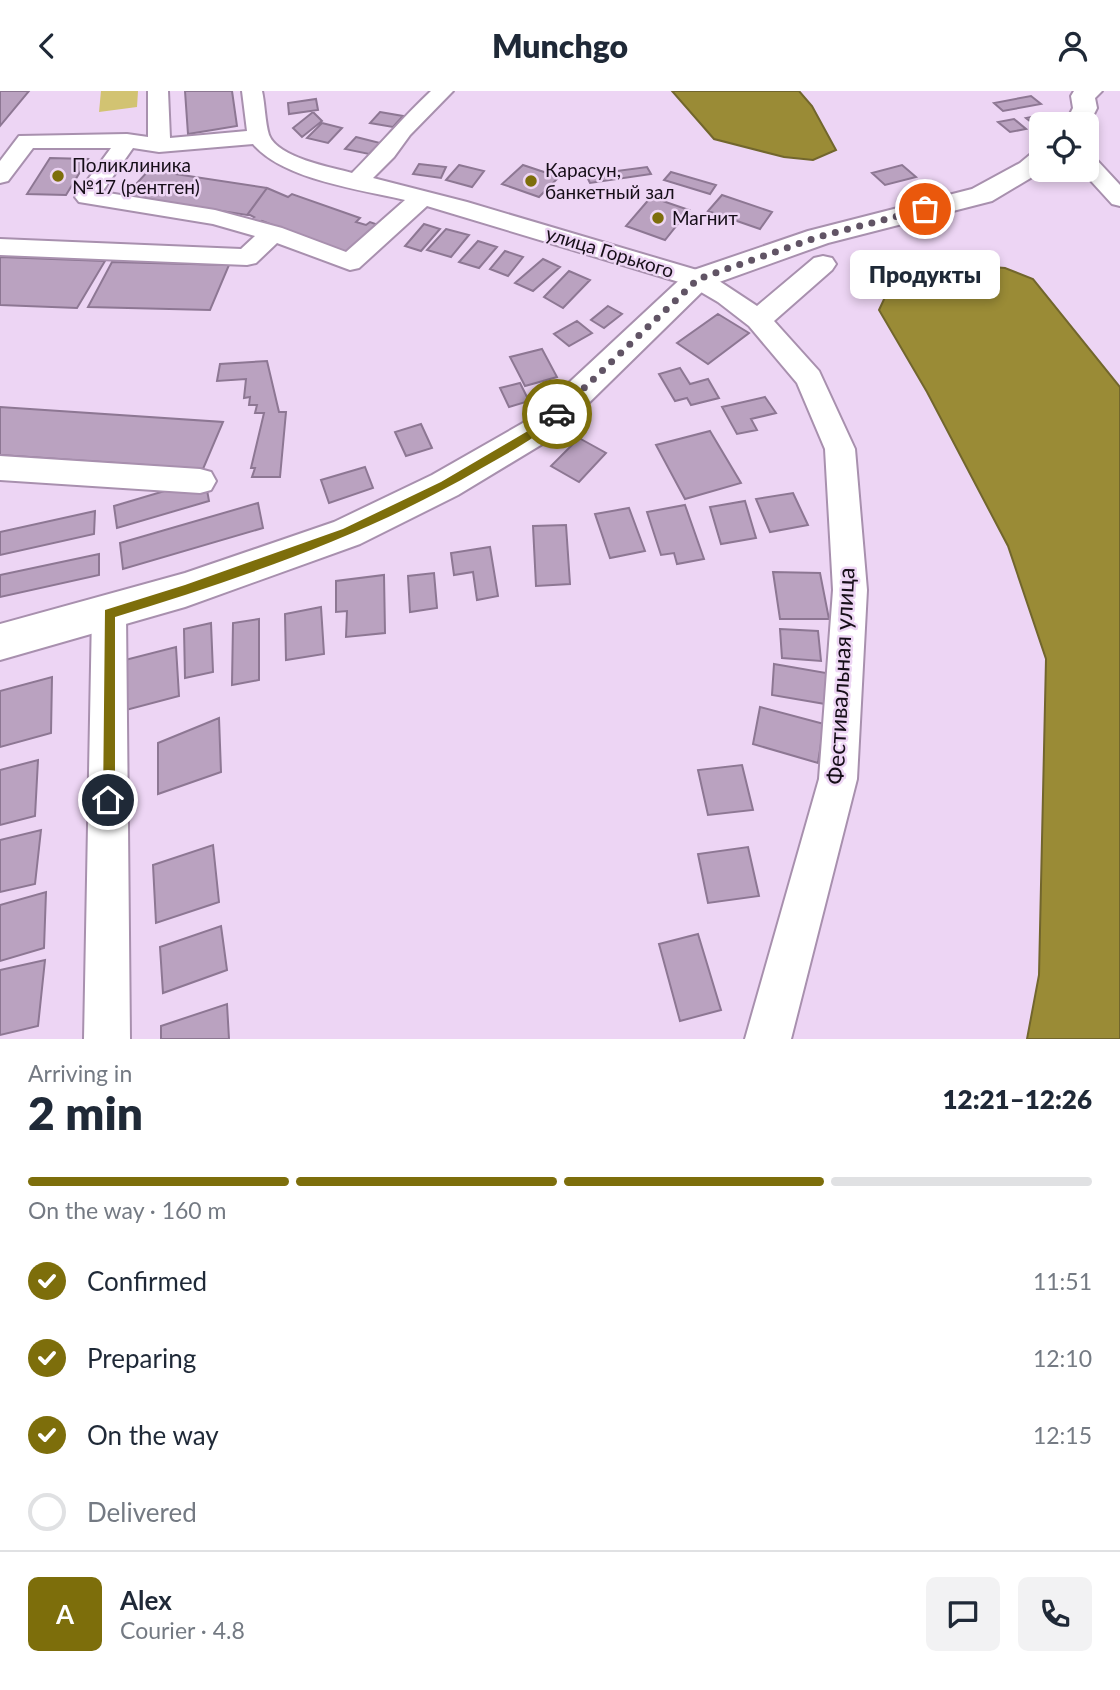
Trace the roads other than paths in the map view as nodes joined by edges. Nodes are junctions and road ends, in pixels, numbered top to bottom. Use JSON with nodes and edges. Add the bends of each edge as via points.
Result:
{"nodes":[{"id":1,"x":158,"y":91,"type":"edge"},
{"id":2,"x":252,"y":91,"type":"edge"},
{"id":3,"x":443,"y":91,"type":"edge"},
{"id":4,"x":1083,"y":93,"type":"edge"},
{"id":5,"x":1084,"y":112,"type":"edge"},
{"id":6,"x":259,"y":137,"type":"junction"},
{"id":7,"x":127,"y":141,"type":"junction"},
{"id":8,"x":159,"y":145,"type":"junction"},
{"id":9,"x":1029,"y":169,"type":"edge"},
{"id":10,"x":0,"y":176,"type":"edge"},
{"id":11,"x":1099,"y":176,"type":"edge"},
{"id":12,"x":358,"y":180,"type":"junction"},
{"id":13,"x":422,"y":198,"type":"junction"},
{"id":14,"x":1120,"y":199,"type":"edge"},
{"id":15,"x":273,"y":233,"type":"junction"},
{"id":16,"x":0,"y":247,"type":"edge"},
{"id":17,"x":823,"y":264,"type":"dead end"},
{"id":18,"x":698,"y":279,"type":"junction"},
{"id":19,"x":758,"y":320,"type":"junction"},
{"id":20,"x":0,"y":468,"type":"edge"},
{"id":21,"x":200,"y":481,"type":"dead end"},
{"id":22,"x":109,"y":613,"type":"junction"},
{"id":23,"x":0,"y":642,"type":"edge"},
{"id":24,"x":107,"y":1039,"type":"edge"},
{"id":25,"x":768,"y":1039,"type":"edge"}],
"edges":[{"from":1,"to":8,"type":"street"},
{"from":2,"to":6,"type":"street"},
{"from":3,"to":12,"type":"street"},
{"from":4,"to":5,"type":"main road"},
{"from":6,"to":8,"type":"street"},
{"from":6,"to":12,"type":"street","name":"улица Горького","via":[[271,151],[302,167]]},
{"from":7,"to":8,"type":"street"},
{"from":7,"to":10,"type":"street","via":[[27,141]]},
{"from":7,"to":15,"type":"street","via":[[88,197],[215,216]]},
{"from":9,"to":18,"type":"main road","name":"улица Горького","via":[[982,195],[818,237]]},
{"from":11,"to":14,"type":"street"},
{"from":12,"to":13,"type":"street","name":"улица Горького"},
{"from":13,"to":15,"type":"street","via":[[349,263]]},
{"from":13,"to":18,"type":"street","name":"улица Горького"},
{"from":15,"to":16,"type":"street","via":[[247,257]]},
{"from":17,"to":19,"type":"street"},
{"from":18,"to":19,"type":"street","name":"Фестивальная улица"},
{"from":18,"to":22,"type":"main road","via":[[542,428],[445,485],[347,533]]},
{"from":19,"to":25,"type":"street","name":"Фестивальная улица","via":[[809,378],[840,449],[850,590],[838,779]]},
{"from":20,"to":21,"type":"street"},
{"from":22,"to":23,"type":"main road"},
{"from":22,"to":24,"type":"street"}]}
